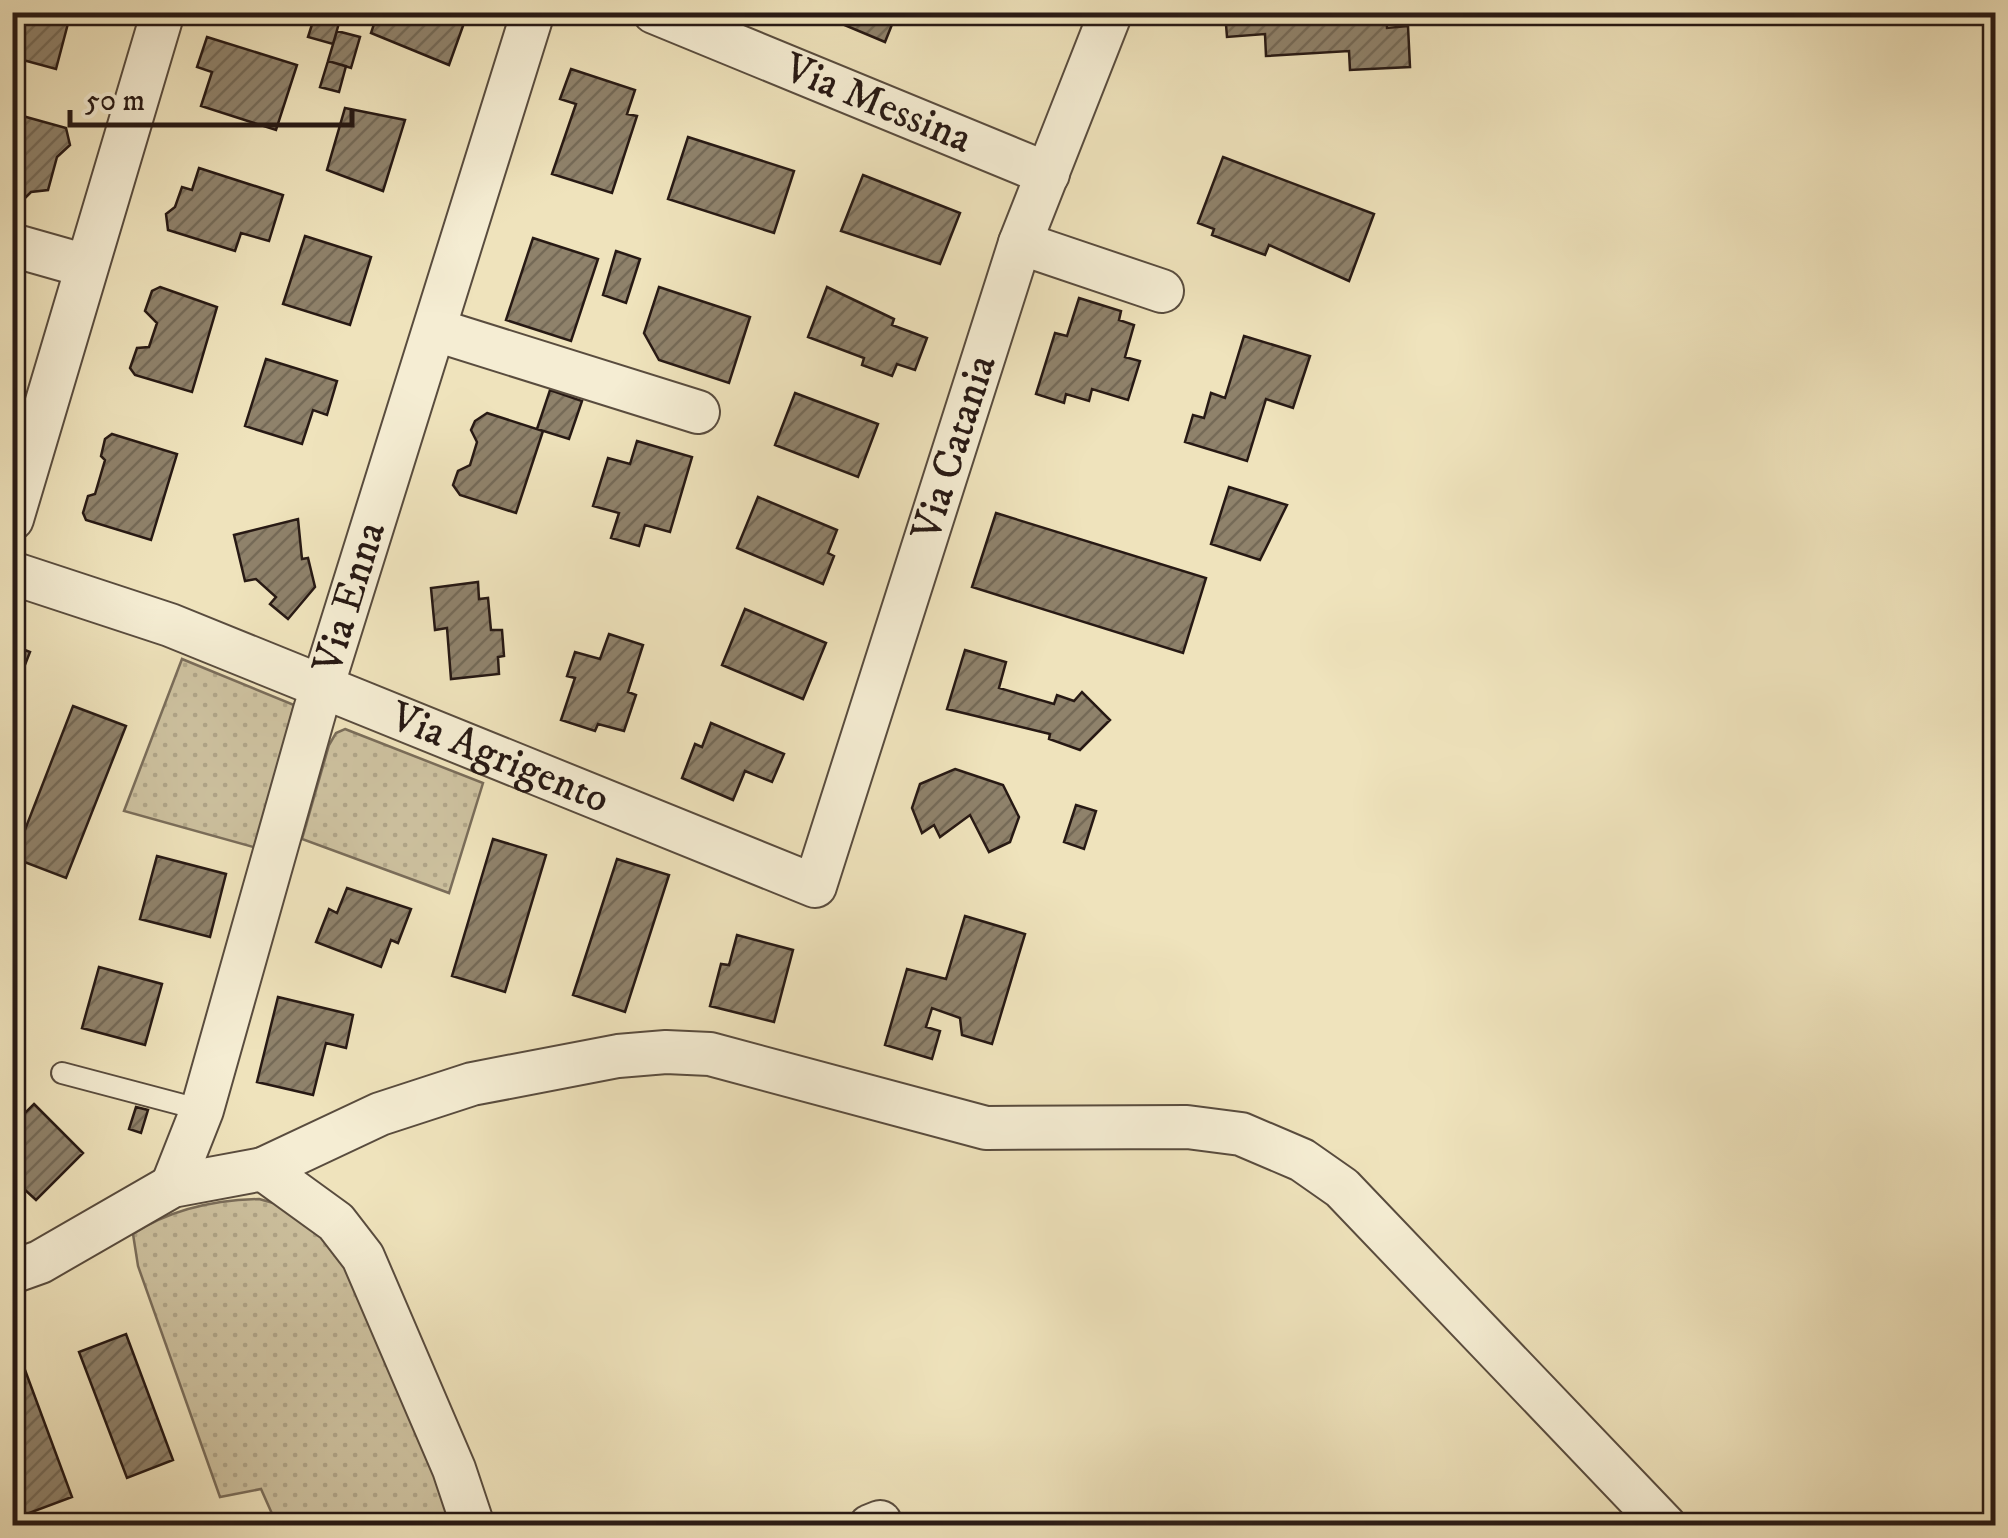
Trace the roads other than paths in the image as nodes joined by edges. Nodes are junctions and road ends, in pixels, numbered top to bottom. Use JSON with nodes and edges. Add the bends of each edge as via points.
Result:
{"nodes":[{"id":1,"x":162,"y":12,"type":"edge"},
{"id":2,"x":532,"y":12,"type":"edge"},
{"id":3,"x":654,"y":12,"type":"edge"},
{"id":4,"x":1112,"y":12,"type":"edge"},
{"id":5,"x":1048,"y":174,"type":"junction"},
{"id":6,"x":1020,"y":243,"type":"junction"},
{"id":7,"x":12,"y":245,"type":"edge"},
{"id":8,"x":86,"y":266,"type":"junction"},
{"id":9,"x":1162,"y":291,"type":"dead end"},
{"id":10,"x":436,"y":330,"type":"junction"},
{"id":11,"x":698,"y":412,"type":"dead end"},
{"id":12,"x":12,"y":519,"type":"edge"},
{"id":13,"x":12,"y":574,"type":"edge"},
{"id":14,"x":323,"y":686,"type":"junction"},
{"id":15,"x":815,"y":886,"type":"joint"},
{"id":16,"x":62,"y":1073,"type":"dead end"},
{"id":17,"x":202,"y":1110,"type":"junction"},
{"id":18,"x":263,"y":1169,"type":"junction"},
{"id":19,"x":172,"y":1186,"type":"junction"},
{"id":20,"x":12,"y":1272,"type":"edge"},
{"id":21,"x":473,"y":1526,"type":"edge"},
{"id":22,"x":1665,"y":1526,"type":"edge"}],
"edges":[{"from":1,"to":8,"type":"street"},
{"from":2,"to":10,"type":"street","name":"Via Enna"},
{"from":3,"to":5,"type":"street","name":"Via Messina"},
{"from":4,"to":5,"type":"street","name":"Via Catania"},
{"from":5,"to":6,"type":"street","name":"Via Catania"},
{"from":6,"to":9,"type":"street"},
{"from":6,"to":15,"type":"street","name":"Via Catania"},
{"from":7,"to":8,"type":"street"},
{"from":8,"to":12,"type":"street"},
{"from":10,"to":11,"type":"street"},
{"from":10,"to":14,"type":"street","name":"Via Enna"},
{"from":13,"to":14,"type":"street","name":"Via Agrigento","via":[[170,625]]},
{"from":14,"to":15,"type":"street","name":"Via Agrigento"},
{"from":14,"to":17,"type":"street","name":"Via Enna"},
{"from":16,"to":17,"type":"lane"},
{"from":17,"to":19,"type":"street","name":"Via Enna"},
{"from":18,"to":19,"type":"street"},
{"from":18,"to":21,"type":"street","via":[[336,1222],[363,1257]]},
{"from":18,"to":22,"type":"street","via":[[380,1114],[472,1084],[666,1052],[710,1054],[986,1128],[1187,1126],[1241,1134],[1302,1160],[1342,1188]]},
{"from":19,"to":20,"type":"street"}]}
